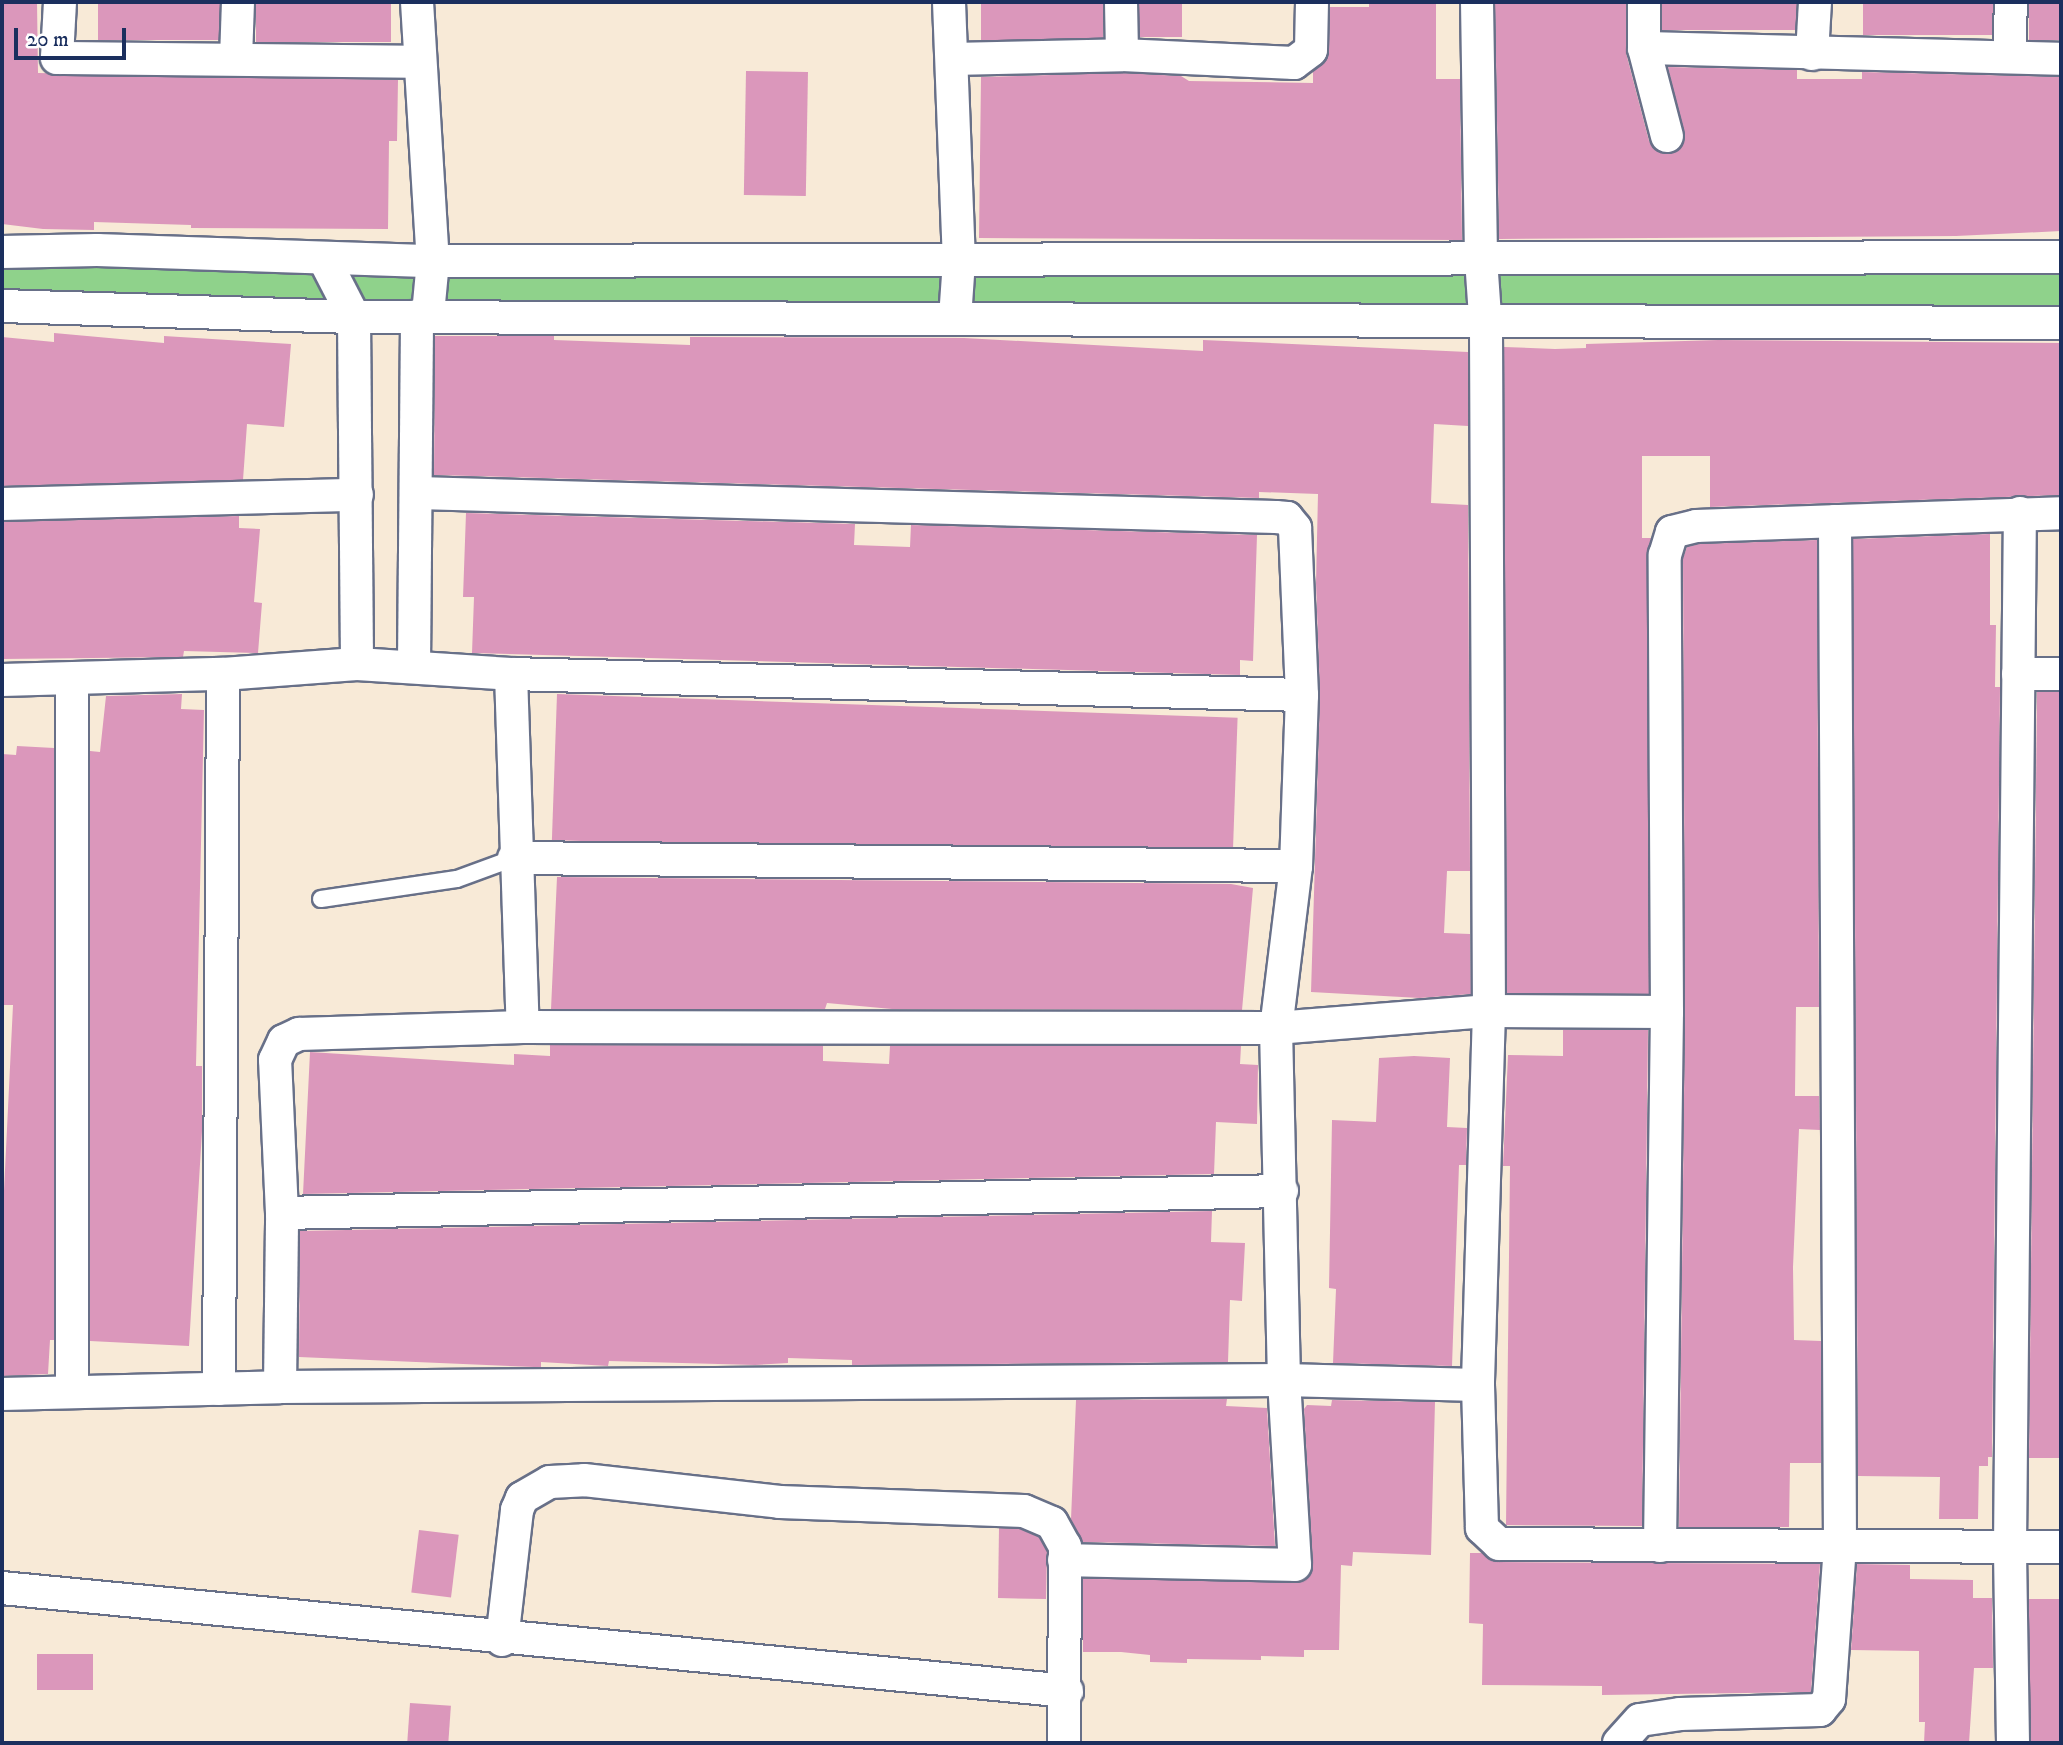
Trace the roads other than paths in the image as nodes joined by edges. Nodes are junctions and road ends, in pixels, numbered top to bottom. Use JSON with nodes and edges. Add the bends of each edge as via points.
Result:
{"nodes":[{"id":1,"x":60,"y":2,"type":"edge"},
{"id":2,"x":237,"y":2,"type":"edge"},
{"id":3,"x":417,"y":2,"type":"edge"},
{"id":4,"x":949,"y":2,"type":"edge"},
{"id":5,"x":1121,"y":2,"type":"edge"},
{"id":6,"x":1312,"y":2,"type":"edge"},
{"id":7,"x":1477,"y":2,"type":"edge"},
{"id":8,"x":1644,"y":2,"type":"edge"},
{"id":9,"x":1815,"y":2,"type":"edge"},
{"id":10,"x":2011,"y":2,"type":"edge"},
{"id":11,"x":1644,"y":48,"type":"junction"},
{"id":12,"x":1812,"y":54,"type":"junction"},
{"id":13,"x":1122,"y":55,"type":"junction"},
{"id":14,"x":2009,"y":57,"type":"junction"},
{"id":15,"x":236,"y":59,"type":"junction"},
{"id":16,"x":952,"y":59,"type":"junction"},
{"id":17,"x":2061,"y":60,"type":"edge"},
{"id":18,"x":419,"y":62,"type":"junction"},
{"id":19,"x":1667,"y":136,"type":"dead end"},
{"id":20,"x":2,"y":252,"type":"edge"},
{"id":21,"x":2061,"y":257,"type":"edge"},
{"id":22,"x":324,"y":259,"type":"junction"},
{"id":23,"x":1481,"y":259,"type":"junction"},
{"id":24,"x":433,"y":261,"type":"junction"},
{"id":25,"x":959,"y":261,"type":"junction"},
{"id":26,"x":2,"y":306,"type":"edge"},
{"id":27,"x":422,"y":315,"type":"junction"},
{"id":28,"x":354,"y":317,"type":"junction"},
{"id":29,"x":955,"y":318,"type":"junction"},
{"id":30,"x":1486,"y":318,"type":"junction"},
{"id":31,"x":2061,"y":323,"type":"edge"},
{"id":32,"x":418,"y":493,"type":"junction"},
{"id":33,"x":357,"y":495,"type":"junction"},
{"id":34,"x":2,"y":504,"type":"edge"},
{"id":35,"x":2020,"y":513,"type":"junction"},
{"id":36,"x":2061,"y":513,"type":"edge"},
{"id":37,"x":1835,"y":521,"type":"junction"},
{"id":38,"x":357,"y":664,"type":"junction"},
{"id":39,"x":414,"y":666,"type":"junction"},
{"id":40,"x":223,"y":674,"type":"junction"},
{"id":41,"x":511,"y":674,"type":"junction"},
{"id":42,"x":2018,"y":674,"type":"junction"},
{"id":43,"x":2061,"y":674,"type":"edge"},
{"id":44,"x":72,"y":679,"type":"junction"},
{"id":45,"x":2,"y":680,"type":"edge"},
{"id":46,"x":1302,"y":695,"type":"junction"},
{"id":47,"x":514,"y":858,"type":"junction"},
{"id":48,"x":1296,"y":866,"type":"junction"},
{"id":49,"x":321,"y":899,"type":"dead end"},
{"id":50,"x":1489,"y":1011,"type":"junction"},
{"id":51,"x":1667,"y":1012,"type":"junction"},
{"id":52,"x":523,"y":1027,"type":"junction"},
{"id":53,"x":1276,"y":1028,"type":"junction"},
{"id":54,"x":1282,"y":1191,"type":"junction"},
{"id":55,"x":282,"y":1213,"type":"junction"},
{"id":56,"x":1284,"y":1380,"type":"junction"},
{"id":57,"x":1478,"y":1385,"type":"junction"},
{"id":58,"x":280,"y":1387,"type":"junction"},
{"id":59,"x":219,"y":1390,"type":"junction"},
{"id":60,"x":72,"y":1391,"type":"junction"},
{"id":61,"x":2,"y":1394,"type":"edge"},
{"id":62,"x":1660,"y":1546,"type":"junction"},
{"id":63,"x":1840,"y":1546,"type":"junction"},
{"id":64,"x":2010,"y":1547,"type":"junction"},
{"id":65,"x":2061,"y":1547,"type":"edge"},
{"id":66,"x":1064,"y":1560,"type":"junction"},
{"id":67,"x":2,"y":1588,"type":"edge"},
{"id":68,"x":502,"y":1640,"type":"junction"},
{"id":69,"x":1067,"y":1691,"type":"junction"},
{"id":70,"x":1064,"y":1743,"type":"edge"},
{"id":71,"x":1619,"y":1743,"type":"edge"},
{"id":72,"x":2013,"y":1743,"type":"edge"}],
"edges":[{"from":1,"to":15,"type":"street","via":[[57,58]]},
{"from":2,"to":15,"type":"street"},
{"from":3,"to":18,"type":"street"},
{"from":4,"to":16,"type":"street"},
{"from":5,"to":13,"type":"street"},
{"from":6,"to":13,"type":"street","via":[[1311,50],[1294,63]]},
{"from":7,"to":23,"type":"street"},
{"from":8,"to":11,"type":"street"},
{"from":9,"to":12,"type":"street"},
{"from":10,"to":14,"type":"street"},
{"from":11,"to":12,"type":"street"},
{"from":11,"to":19,"type":"street"},
{"from":12,"to":14,"type":"street"},
{"from":13,"to":16,"type":"street"},
{"from":14,"to":17,"type":"street"},
{"from":15,"to":18,"type":"street"},
{"from":16,"to":25,"type":"street"},
{"from":18,"to":24,"type":"street"},
{"from":20,"to":22,"type":"street","via":[[97,250]]},
{"from":21,"to":23,"type":"street"},
{"from":22,"to":24,"type":"street"},
{"from":22,"to":28,"type":"street"},
{"from":23,"to":25,"type":"street"},
{"from":23,"to":30,"type":"street"},
{"from":24,"to":25,"type":"street"},
{"from":24,"to":27,"type":"street"},
{"from":25,"to":29,"type":"street"},
{"from":26,"to":28,"type":"street"},
{"from":27,"to":28,"type":"street"},
{"from":27,"to":29,"type":"street"},
{"from":27,"to":32,"type":"street"},
{"from":28,"to":33,"type":"street"},
{"from":29,"to":30,"type":"street"},
{"from":30,"to":31,"type":"street"},
{"from":30,"to":50,"type":"street"},
{"from":32,"to":39,"type":"street"},
{"from":32,"to":46,"type":"street","via":[[1287,518],[1295,528]]},
{"from":33,"to":34,"type":"street"},
{"from":33,"to":38,"type":"street"},
{"from":35,"to":36,"type":"street"},
{"from":35,"to":37,"type":"street"},
{"from":35,"to":42,"type":"street"},
{"from":37,"to":51,"type":"street","via":[[1696,526],[1672,532],[1665,555]]},
{"from":37,"to":63,"type":"street"},
{"from":38,"to":39,"type":"street"},
{"from":38,"to":40,"type":"street"},
{"from":39,"to":41,"type":"street"},
{"from":40,"to":44,"type":"street"},
{"from":40,"to":59,"type":"street"},
{"from":41,"to":46,"type":"street"},
{"from":41,"to":47,"type":"street"},
{"from":42,"to":43,"type":"street"},
{"from":42,"to":64,"type":"street"},
{"from":44,"to":45,"type":"street"},
{"from":44,"to":60,"type":"street"},
{"from":46,"to":48,"type":"street"},
{"from":47,"to":48,"type":"street"},
{"from":47,"to":49,"type":"lane","via":[[457,880]]},
{"from":47,"to":52,"type":"street"},
{"from":48,"to":53,"type":"street"},
{"from":50,"to":51,"type":"street"},
{"from":50,"to":53,"type":"street"},
{"from":50,"to":57,"type":"street"},
{"from":51,"to":62,"type":"street"},
{"from":52,"to":53,"type":"street"},
{"from":52,"to":55,"type":"street","via":[[299,1034],[284,1041],[275,1060]]},
{"from":53,"to":54,"type":"street"},
{"from":54,"to":55,"type":"street"},
{"from":54,"to":56,"type":"street"},
{"from":55,"to":58,"type":"street"},
{"from":56,"to":57,"type":"street"},
{"from":56,"to":58,"type":"street"},
{"from":56,"to":66,"type":"street","via":[[1295,1565]]},
{"from":57,"to":62,"type":"street","via":[[1481,1521],[1489,1539],[1499,1544]]},
{"from":58,"to":59,"type":"street"},
{"from":59,"to":60,"type":"street"},
{"from":60,"to":61,"type":"street"},
{"from":62,"to":63,"type":"street"},
{"from":63,"to":64,"type":"street"},
{"from":63,"to":71,"type":"street","via":[[1829,1699],[1820,1710],[1680,1713],[1640,1720]]},
{"from":64,"to":65,"type":"street"},
{"from":64,"to":72,"type":"street"},
{"from":66,"to":68,"type":"street","via":[[1065,1546],[1052,1523],[1024,1511],[780,1502],[584,1480],[550,1482],[522,1497],[517,1510]]},
{"from":66,"to":69,"type":"street"},
{"from":67,"to":68,"type":"street"},
{"from":68,"to":69,"type":"street"},
{"from":69,"to":70,"type":"street"}]}
